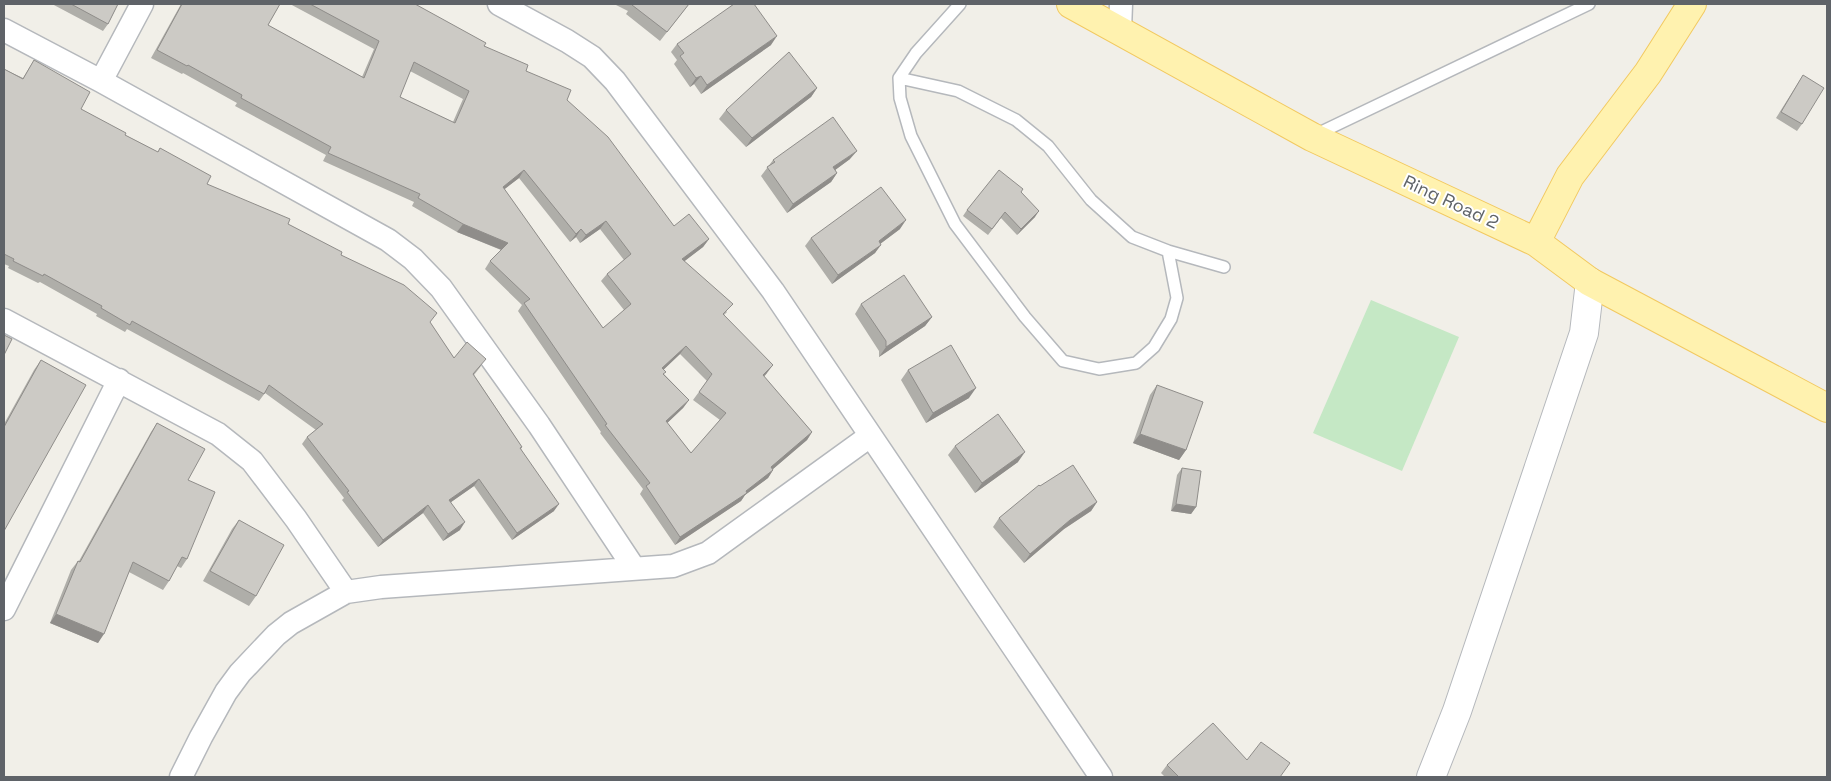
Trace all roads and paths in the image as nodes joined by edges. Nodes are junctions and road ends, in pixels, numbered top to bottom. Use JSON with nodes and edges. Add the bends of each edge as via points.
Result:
{"nodes":[{"id":1,"x":142,"y":4,"type":"edge"},
{"id":2,"x":499,"y":4,"type":"edge"},
{"id":3,"x":960,"y":4,"type":"edge"},
{"id":4,"x":1071,"y":4,"type":"edge"},
{"id":5,"x":1589,"y":4,"type":"edge"},
{"id":6,"x":1692,"y":4,"type":"edge"},
{"id":7,"x":1120,"y":17,"type":"edge"},
{"id":8,"x":4,"y":30,"type":"edge"},
{"id":9,"x":898,"y":78,"type":"junction"},
{"id":10,"x":101,"y":81,"type":"junction"},
{"id":11,"x":1312,"y":137,"type":"junction"},
{"id":12,"x":1536,"y":242,"type":"junction"},
{"id":13,"x":1168,"y":251,"type":"junction"},
{"id":14,"x":1224,"y":268,"type":"dead end"},
{"id":15,"x":1590,"y":282,"type":"junction"},
{"id":16,"x":4,"y":320,"type":"edge"},
{"id":17,"x":119,"y":380,"type":"junction"},
{"id":18,"x":1827,"y":408,"type":"edge"},
{"id":19,"x":870,"y":436,"type":"junction"},
{"id":20,"x":634,"y":568,"type":"junction"},
{"id":21,"x":346,"y":592,"type":"junction"},
{"id":22,"x":4,"y":609,"type":"edge"},
{"id":23,"x":181,"y":777,"type":"edge"},
{"id":24,"x":1101,"y":777,"type":"edge"},
{"id":25,"x":1431,"y":777,"type":"edge"}],
"edges":[{"from":1,"to":10,"type":"street"},
{"from":2,"to":19,"type":"street","via":[[592,57],[615,81],[773,291]]},
{"from":3,"to":9,"type":"lane"},
{"from":4,"to":7,"type":"main road","name":"Ring Road 2"},
{"from":5,"to":11,"type":"lane"},
{"from":6,"to":12,"type":"main road","via":[[1648,73],[1570,176]]},
{"from":7,"to":11,"type":"main road","name":"Ring Road 2"},
{"from":8,"to":10,"type":"street"},
{"from":9,"to":13,"type":"lane","via":[[958,91],[1016,120],[1048,146],[1091,200],[1132,237]]},
{"from":9,"to":13,"type":"lane","via":[[911,136],[955,224],[1025,317],[1063,361],[1108,368],[1136,363],[1154,347],[1171,318],[1177,298]]},
{"from":10,"to":20,"type":"street","via":[[388,240],[413,259],[441,288],[539,425]]},
{"from":11,"to":12,"type":"main road","name":"Ring Road 2"},
{"from":12,"to":15,"type":"main road","name":"Ring Road 2"},
{"from":13,"to":14,"type":"lane"},
{"from":15,"to":18,"type":"main road","name":"Ring Road 2"},
{"from":15,"to":25,"type":"street","via":[[1584,333],[1457,711]]},
{"from":16,"to":17,"type":"street"},
{"from":17,"to":21,"type":"street","via":[[218,434],[252,461]]},
{"from":17,"to":22,"type":"street"},
{"from":19,"to":20,"type":"street","via":[[708,553],[672,566]]},
{"from":19,"to":24,"type":"street"},
{"from":20,"to":21,"type":"street"},
{"from":21,"to":23,"type":"street","via":[[291,623],[240,672],[205,729]]}]}
